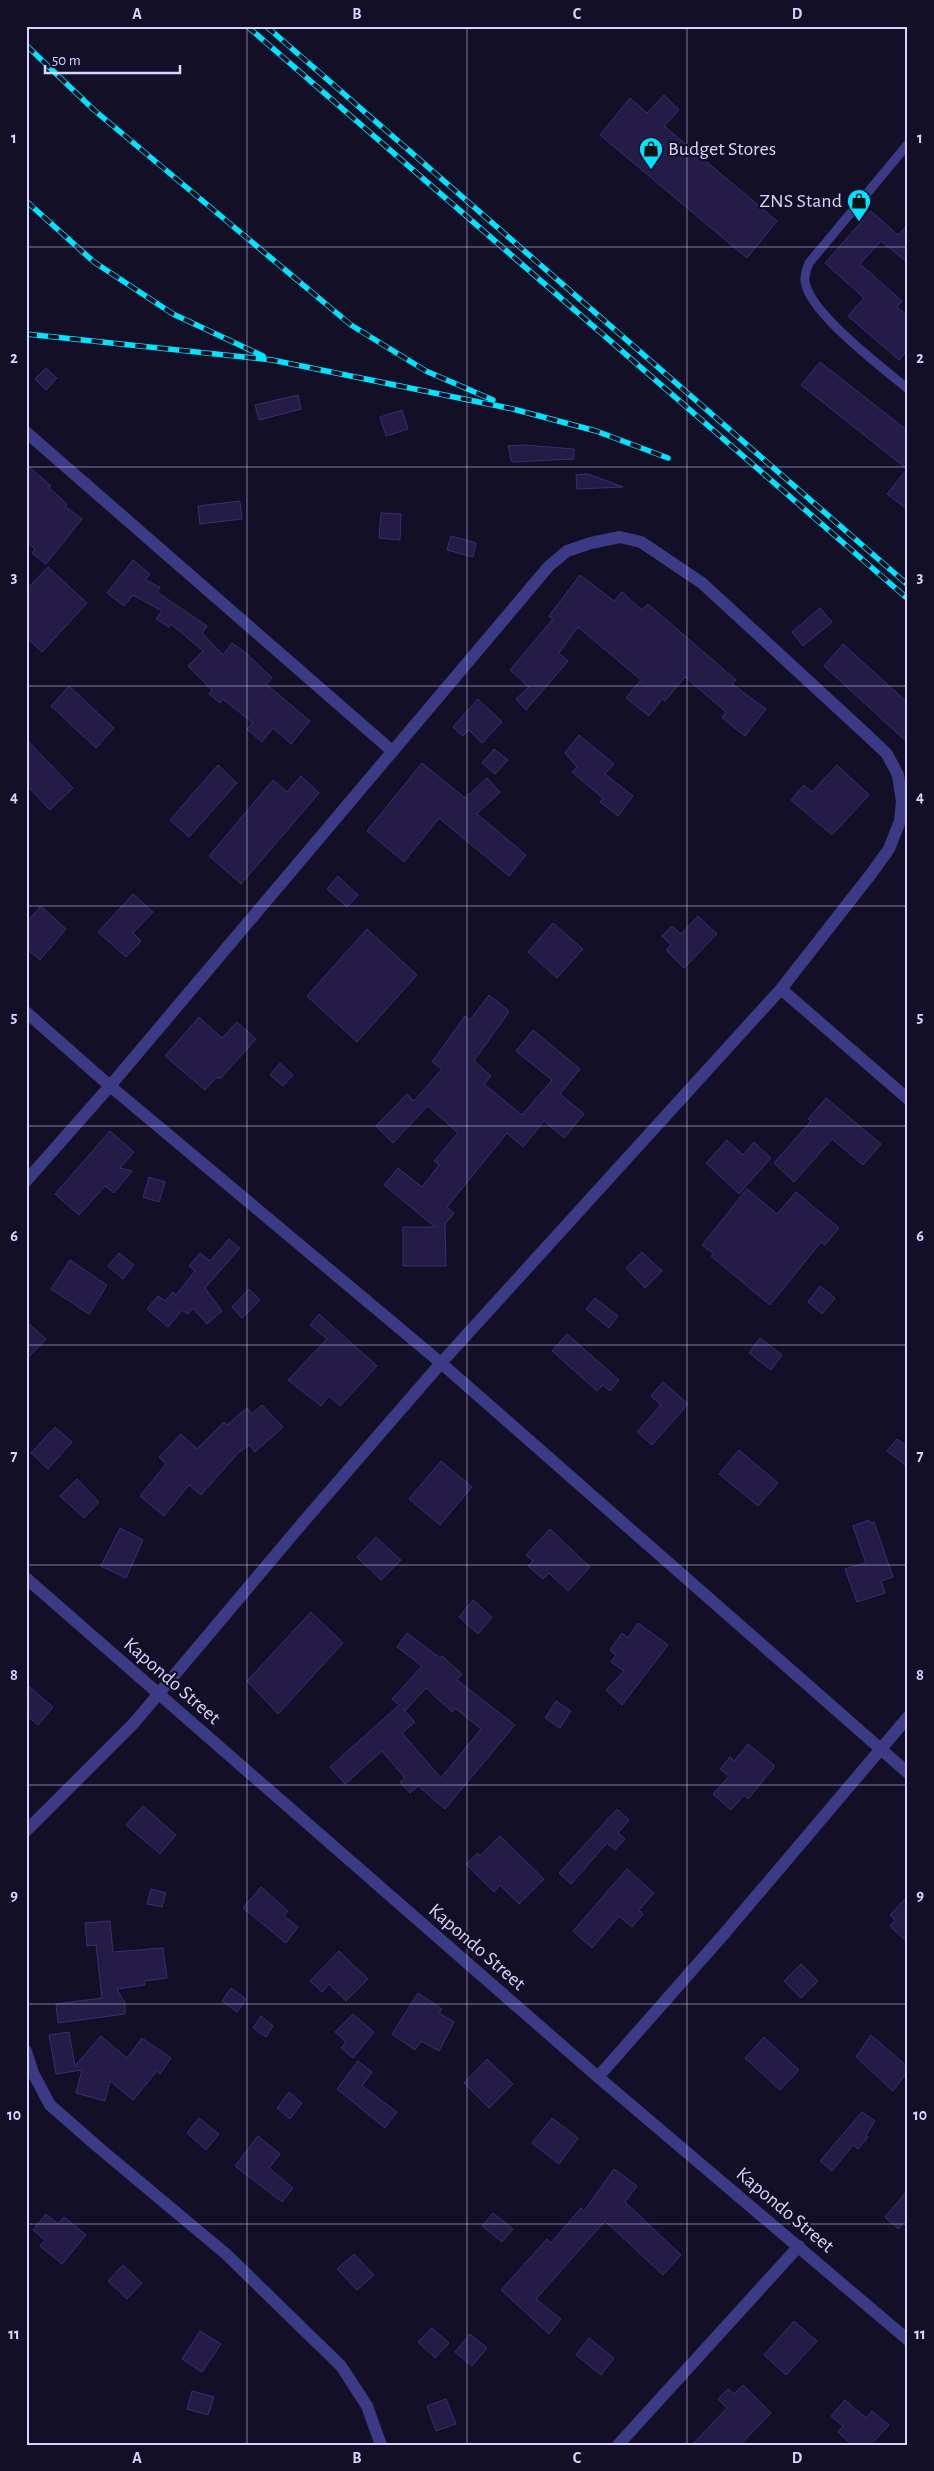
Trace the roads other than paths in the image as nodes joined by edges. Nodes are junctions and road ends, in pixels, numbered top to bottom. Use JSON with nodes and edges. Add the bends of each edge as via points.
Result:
{"nodes":[{"id":1,"x":908,"y":144,"type":"edge"},
{"id":2,"x":908,"y":389,"type":"edge"},
{"id":3,"x":26,"y":432,"type":"edge"},
{"id":4,"x":391,"y":750,"type":"junction"},
{"id":5,"x":781,"y":989,"type":"junction"},
{"id":6,"x":26,"y":1012,"type":"edge"},
{"id":7,"x":110,"y":1086,"type":"junction"},
{"id":8,"x":908,"y":1099,"type":"edge"},
{"id":9,"x":26,"y":1181,"type":"edge"},
{"id":10,"x":441,"y":1363,"type":"junction"},
{"id":11,"x":26,"y":1578,"type":"edge"},
{"id":12,"x":159,"y":1694,"type":"junction"},
{"id":13,"x":908,"y":1717,"type":"edge"},
{"id":14,"x":880,"y":1748,"type":"junction"},
{"id":15,"x":908,"y":1773,"type":"edge"},
{"id":16,"x":26,"y":1831,"type":"edge"},
{"id":17,"x":26,"y":2051,"type":"edge"},
{"id":18,"x":598,"y":2077,"type":"junction"},
{"id":19,"x":799,"y":2246,"type":"junction"},
{"id":20,"x":908,"y":2340,"type":"edge"},
{"id":21,"x":381,"y":2445,"type":"edge"},
{"id":22,"x":618,"y":2445,"type":"edge"}],
"edges":[{"from":1,"to":2,"type":"lane","via":[[809,263],[804,281],[810,297],[824,317]]},
{"from":3,"to":4,"type":"street"},
{"from":4,"to":5,"type":"street","via":[[549,566],[567,551],[620,537],[641,542],[656,551],[702,583],[867,735],[887,754],[898,775],[902,802],[900,821],[889,849]]},
{"from":4,"to":7,"type":"street"},
{"from":5,"to":8,"type":"street"},
{"from":5,"to":10,"type":"street"},
{"from":6,"to":7,"type":"street"},
{"from":7,"to":9,"type":"street"},
{"from":7,"to":10,"type":"street"},
{"from":10,"to":12,"type":"street"},
{"from":10,"to":14,"type":"street"},
{"from":11,"to":12,"type":"street","name":"Kapondo Street"},
{"from":12,"to":16,"type":"street"},
{"from":12,"to":18,"type":"street","name":"Kapondo Street"},
{"from":13,"to":14,"type":"street"},
{"from":14,"to":15,"type":"street"},
{"from":14,"to":18,"type":"street","via":[[724,1934]]},
{"from":17,"to":21,"type":"street","via":[[33,2073],[50,2105],[226,2254],[341,2366],[367,2406]]},
{"from":18,"to":19,"type":"street","name":"Kapondo Street"},
{"from":19,"to":20,"type":"street","name":"Kapondo Street"},
{"from":19,"to":22,"type":"street"}]}
